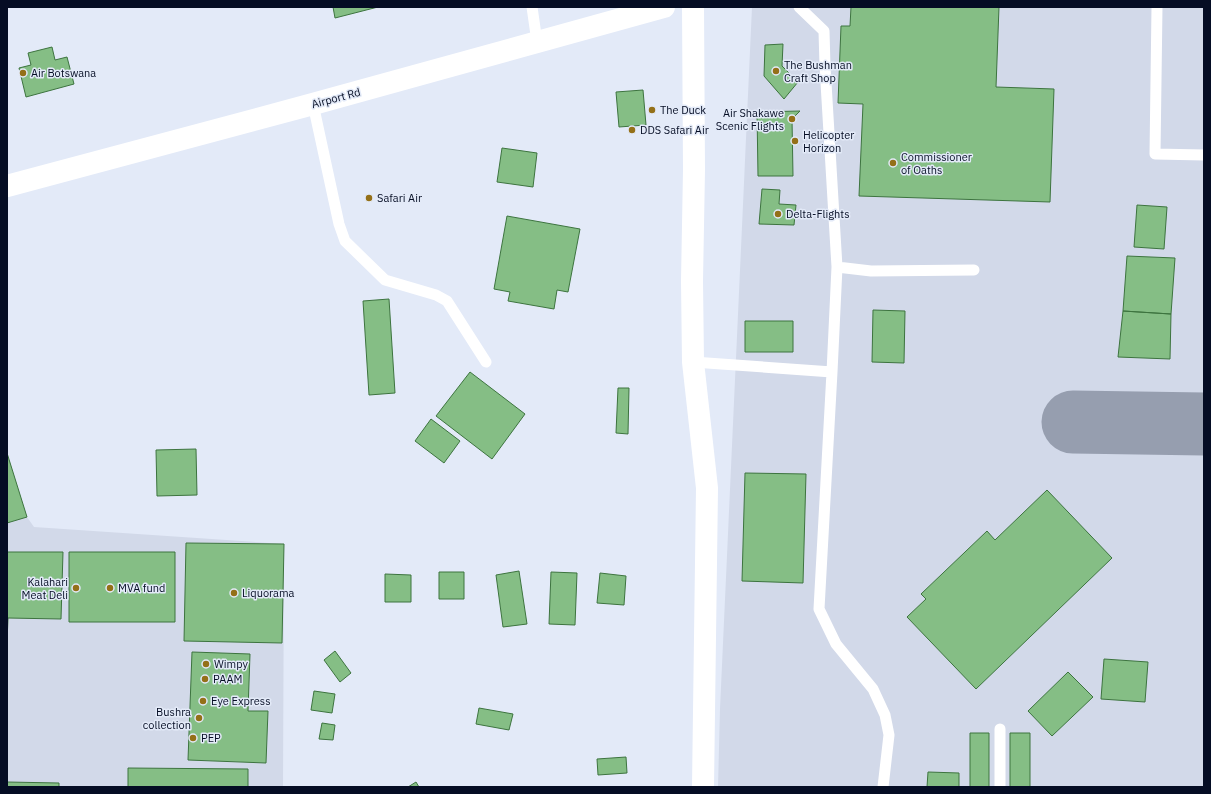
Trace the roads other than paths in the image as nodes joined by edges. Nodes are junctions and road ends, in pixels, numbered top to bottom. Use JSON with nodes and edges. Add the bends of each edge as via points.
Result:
{"nodes":[{"id":1,"x":532,"y":7,"type":"edge"},
{"id":2,"x":664,"y":7,"type":"edge"},
{"id":3,"x":693,"y":7,"type":"edge"},
{"id":4,"x":799,"y":7,"type":"edge"},
{"id":5,"x":1157,"y":7,"type":"edge"},
{"id":6,"x":537,"y":42,"type":"junction"},
{"id":7,"x":313,"y":104,"type":"junction"},
{"id":8,"x":1204,"y":155,"type":"edge"},
{"id":9,"x":7,"y":186,"type":"edge"},
{"id":10,"x":837,"y":267,"type":"junction"},
{"id":11,"x":974,"y":270,"type":"dead end"},
{"id":12,"x":486,"y":362,"type":"dead end"},
{"id":13,"x":693,"y":362,"type":"junction"},
{"id":14,"x":832,"y":372,"type":"junction"},
{"id":15,"x":1000,"y":729,"type":"dead end"},
{"id":16,"x":703,"y":787,"type":"edge"},
{"id":17,"x":883,"y":787,"type":"edge"},
{"id":18,"x":1000,"y":787,"type":"edge"}],
"edges":[{"from":1,"to":6,"type":"lane"},
{"from":2,"to":6,"type":"street","name":"Airport Rd"},
{"from":3,"to":13,"type":"street"},
{"from":4,"to":10,"type":"lane","via":[[824,31]]},
{"from":5,"to":8,"type":"lane","via":[[1155,154]]},
{"from":6,"to":7,"type":"street","name":"Airport Rd"},
{"from":7,"to":9,"type":"street","name":"Airport Rd"},
{"from":7,"to":12,"type":"lane","via":[[345,242],[385,280],[436,295],[447,301]]},
{"from":10,"to":11,"type":"lane","via":[[871,271]]},
{"from":10,"to":14,"type":"lane"},
{"from":13,"to":14,"type":"lane"},
{"from":13,"to":16,"type":"street","via":[[707,488]]},
{"from":14,"to":17,"type":"lane","via":[[820,609],[836,644],[873,689],[885,715],[889,735]]},
{"from":15,"to":18,"type":"lane"}]}
